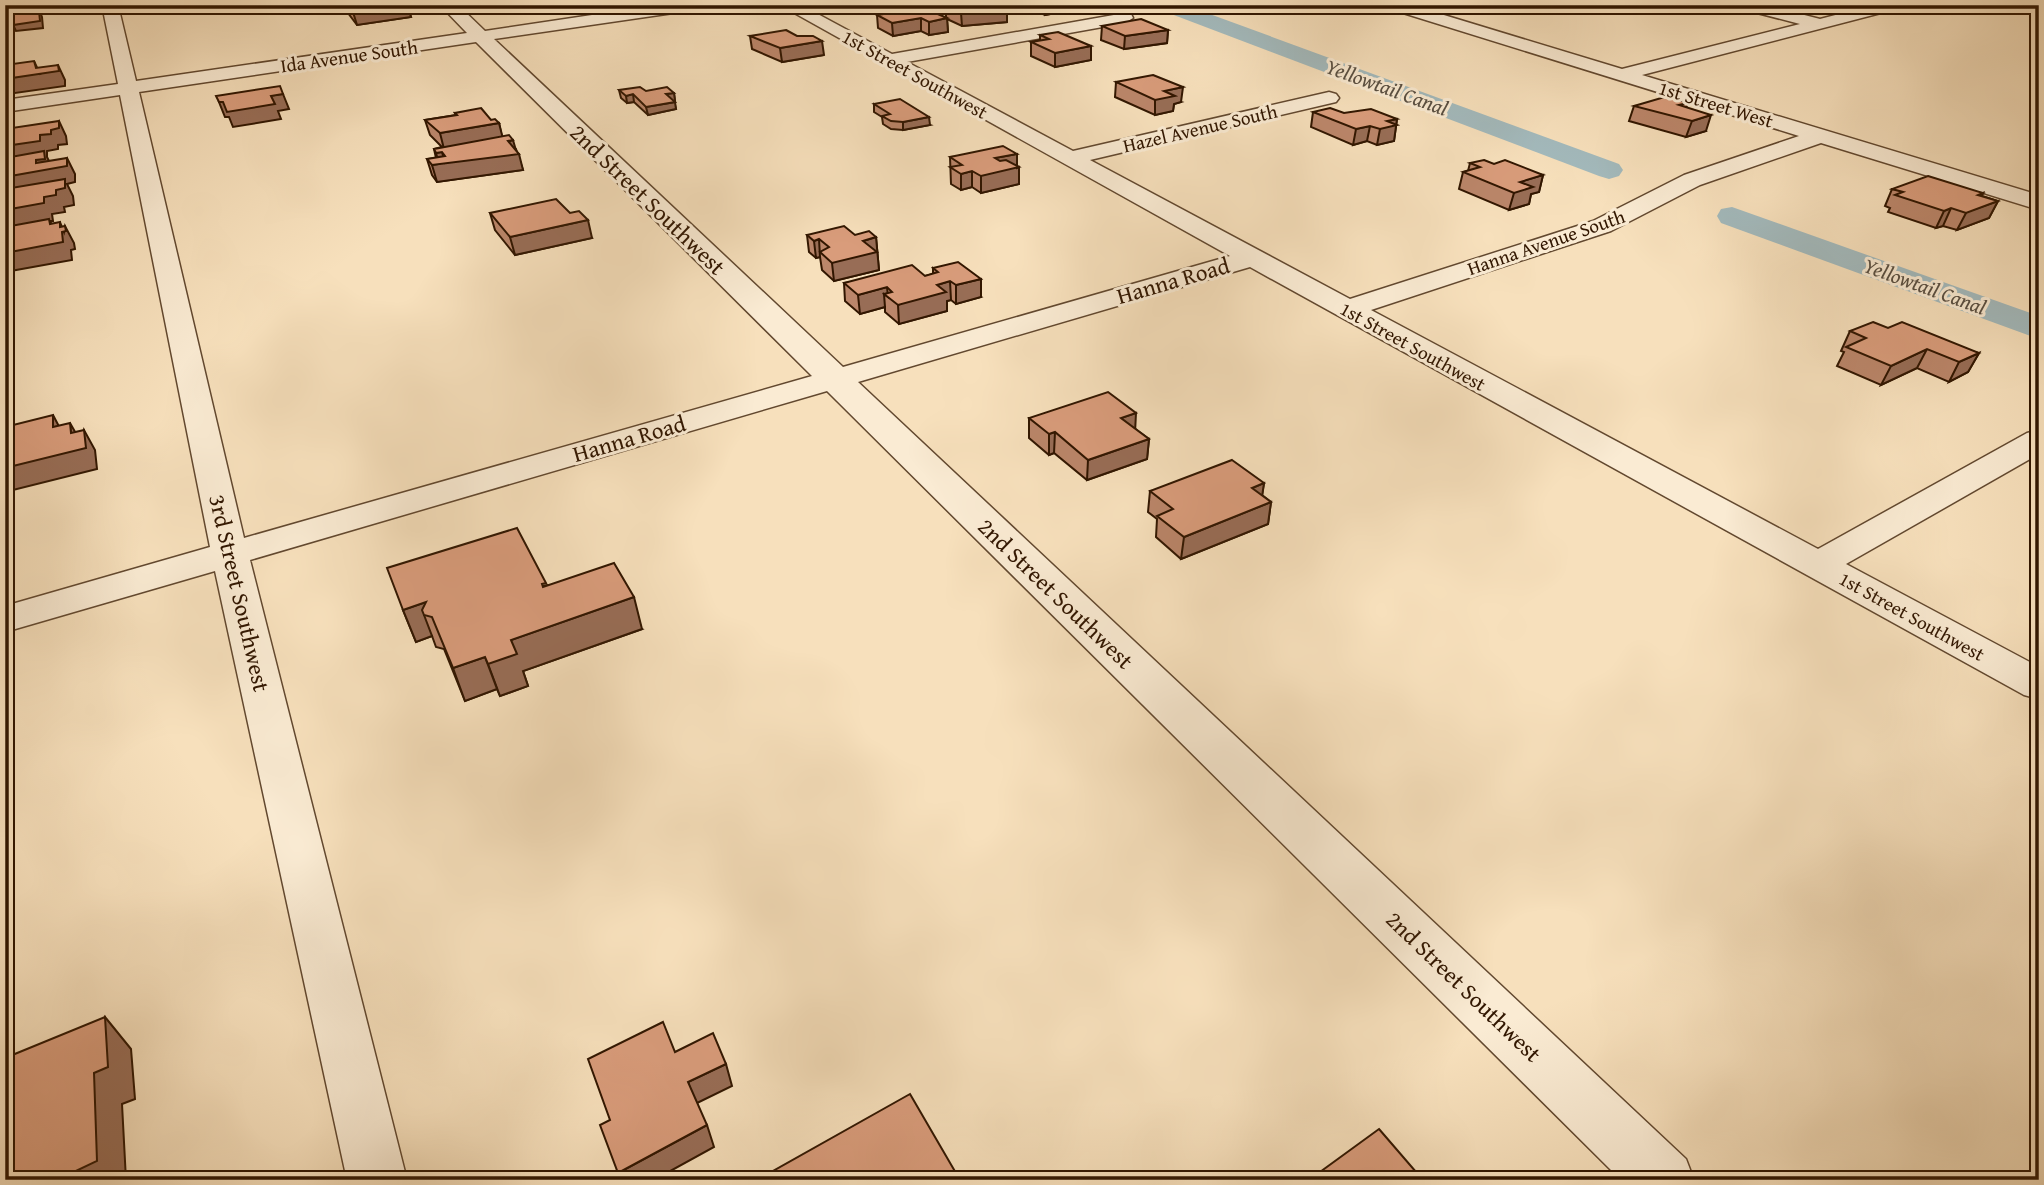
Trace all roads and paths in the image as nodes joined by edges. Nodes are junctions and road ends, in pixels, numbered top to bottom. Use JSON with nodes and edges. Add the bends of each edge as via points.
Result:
{"nodes":[{"id":1,"x":110,"y":5,"type":"edge"},
{"id":2,"x":448,"y":5,"type":"edge"},
{"id":3,"x":694,"y":5,"type":"edge"},
{"id":4,"x":789,"y":5,"type":"edge"},
{"id":5,"x":1393,"y":5,"type":"edge"},
{"id":6,"x":1744,"y":5,"type":"edge"},
{"id":7,"x":1894,"y":5,"type":"edge"},
{"id":8,"x":1125,"y":18,"type":"dead end"},
{"id":9,"x":1821,"y":24,"type":"junction"},
{"id":10,"x":480,"y":37,"type":"junction"},
{"id":11,"x":889,"y":60,"type":"junction"},
{"id":12,"x":1622,"y":75,"type":"junction"},
{"id":13,"x":127,"y":89,"type":"junction"},
{"id":14,"x":1329,"y":98,"type":"dead end"},
{"id":15,"x":5,"y":106,"type":"edge"},
{"id":16,"x":1820,"y":136,"type":"junction"},
{"id":17,"x":1070,"y":159,"type":"junction"},
{"id":18,"x":2039,"y":203,"type":"edge"},
{"id":19,"x":1252,"y":258,"type":"junction"},
{"id":20,"x":1345,"y":309,"type":"junction"},
{"id":21,"x":834,"y":378,"type":"junction"},
{"id":22,"x":2039,"y":440,"type":"edge"},
{"id":23,"x":230,"y":555,"type":"junction"},
{"id":24,"x":1817,"y":565,"type":"junction"},
{"id":25,"x":5,"y":619,"type":"edge"},
{"id":26,"x":2039,"y":685,"type":"edge"},
{"id":27,"x":377,"y":1180,"type":"edge"},
{"id":28,"x":1664,"y":1180,"type":"edge"}],
"edges":[{"from":1,"to":13,"type":"street","name":"3rd Street Southwest"},
{"from":2,"to":10,"type":"street","name":"2nd Street Southwest"},
{"from":3,"to":10,"type":"street","name":"Ida Avenue South"},
{"from":4,"to":11,"type":"street","name":"1st Street Southwest"},
{"from":5,"to":12,"type":"street","name":"1st Street West"},
{"from":6,"to":9,"type":"street"},
{"from":7,"to":9,"type":"street"},
{"from":8,"to":11,"type":"street"},
{"from":9,"to":12,"type":"street"},
{"from":10,"to":13,"type":"street","name":"Ida Avenue South"},
{"from":10,"to":21,"type":"street","name":"2nd Street Southwest"},
{"from":11,"to":17,"type":"street","name":"1st Street Southwest"},
{"from":12,"to":16,"type":"street","name":"1st Street West"},
{"from":13,"to":15,"type":"street","name":"Ida Avenue South"},
{"from":13,"to":23,"type":"street","name":"3rd Street Southwest"},
{"from":14,"to":17,"type":"street","name":"Hazel Avenue South"},
{"from":16,"to":18,"type":"street","name":"1st Street West"},
{"from":16,"to":20,"type":"street","name":"Hanna Avenue South","via":[[1692,180],[1602,226]]},
{"from":17,"to":19,"type":"street","name":"1st Street Southwest"},
{"from":19,"to":20,"type":"street","name":"1st Street Southwest"},
{"from":19,"to":21,"type":"street","name":"Hanna Road"},
{"from":20,"to":24,"type":"street","name":"1st Street Southwest"},
{"from":21,"to":23,"type":"street","name":"Hanna Road"},
{"from":21,"to":28,"type":"street","name":"2nd Street Southwest"},
{"from":22,"to":24,"type":"street"},
{"from":23,"to":25,"type":"street","name":"Hanna Road"},
{"from":23,"to":27,"type":"street","name":"3rd Street Southwest"},
{"from":24,"to":26,"type":"street","name":"1st Street Southwest"}]}
